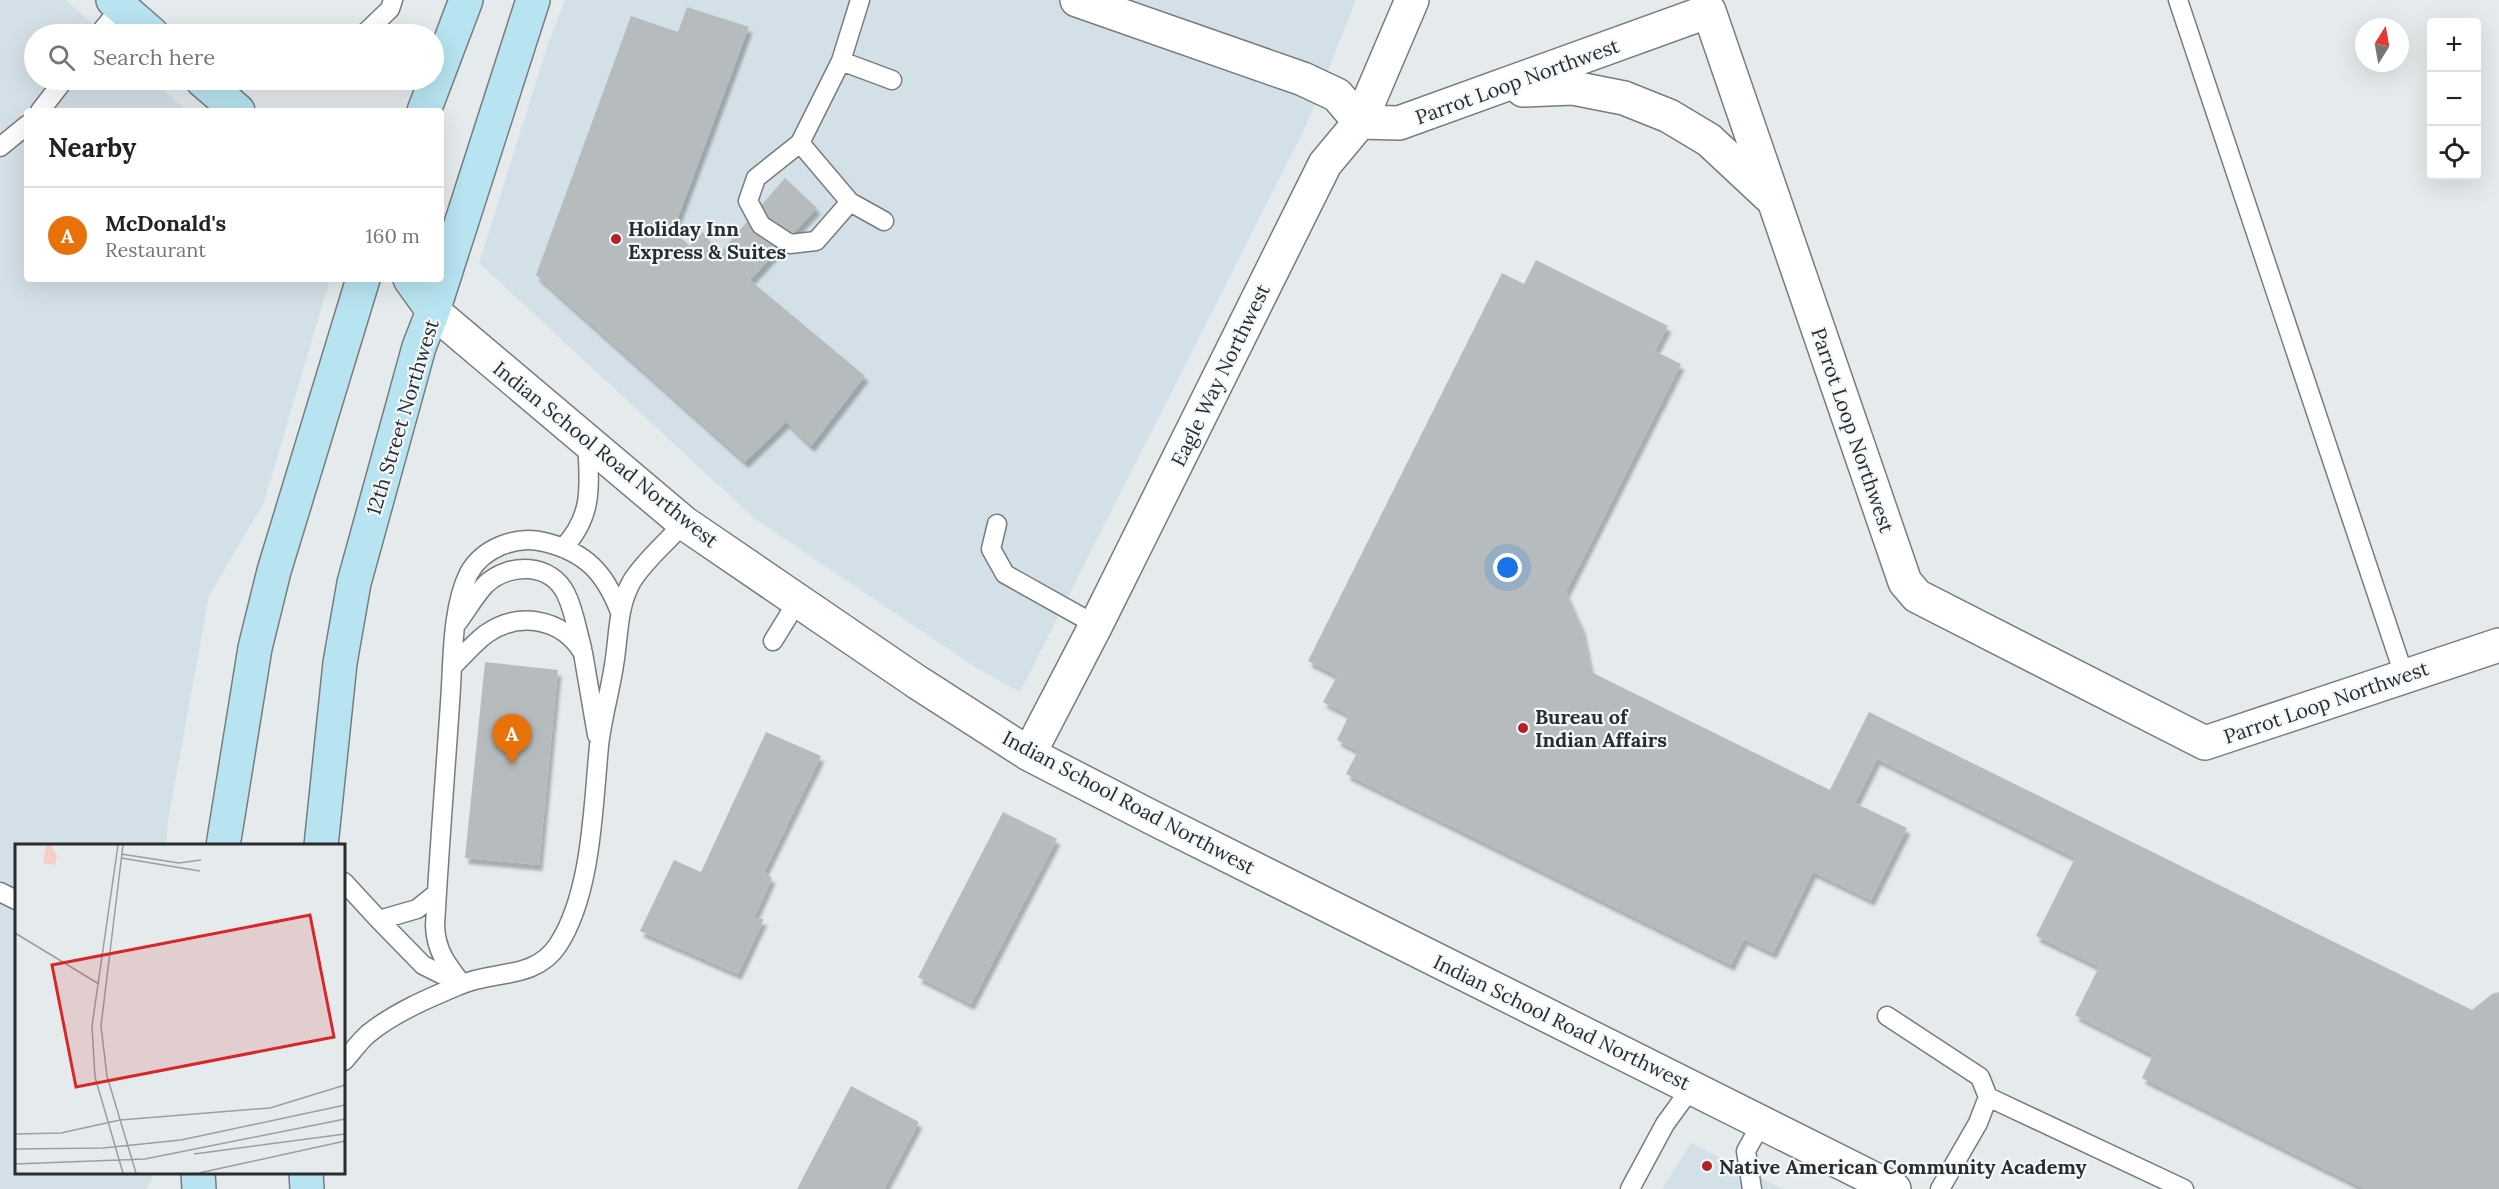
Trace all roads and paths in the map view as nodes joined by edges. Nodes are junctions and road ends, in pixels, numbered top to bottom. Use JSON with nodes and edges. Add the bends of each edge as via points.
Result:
{"nodes":[{"id":1,"x":393,"y":0,"type":"edge"},
{"id":2,"x":466,"y":0,"type":"edge"},
{"id":3,"x":532,"y":0,"type":"edge"},
{"id":4,"x":860,"y":0,"type":"edge"},
{"id":5,"x":1077,"y":0,"type":"edge"},
{"id":6,"x":1412,"y":0,"type":"edge"},
{"id":7,"x":2178,"y":0,"type":"edge"},
{"id":8,"x":117,"y":3,"type":"edge"},
{"id":9,"x":1707,"y":6,"type":"edge"},
{"id":10,"x":105,"y":24,"type":"edge"},
{"id":11,"x":141,"y":24,"type":"edge"},
{"id":12,"x":374,"y":24,"type":"edge"},
{"id":13,"x":444,"y":58,"type":"edge"},
{"id":14,"x":841,"y":61,"type":"junction"},
{"id":15,"x":892,"y":80,"type":"dead end"},
{"id":16,"x":56,"y":90,"type":"edge"},
{"id":17,"x":214,"y":90,"type":"edge"},
{"id":18,"x":432,"y":90,"type":"edge"},
{"id":19,"x":1491,"y":92,"type":"junction"},
{"id":20,"x":41,"y":108,"type":"edge"},
{"id":21,"x":235,"y":108,"type":"edge"},
{"id":22,"x":425,"y":108,"type":"edge"},
{"id":23,"x":1360,"y":122,"type":"junction"},
{"id":24,"x":24,"y":127,"type":"edge"},
{"id":25,"x":800,"y":143,"type":"junction"},
{"id":26,"x":0,"y":147,"type":"edge"},
{"id":27,"x":1774,"y":201,"type":"junction"},
{"id":28,"x":850,"y":202,"type":"junction"},
{"id":29,"x":884,"y":221,"type":"dead end"},
{"id":30,"x":444,"y":276,"type":"edge"},
{"id":31,"x":362,"y":282,"type":"edge"},
{"id":32,"x":412,"y":282,"type":"edge"},
{"id":33,"x":442,"y":282,"type":"edge"},
{"id":34,"x":433,"y":310,"type":"junction"},
{"id":35,"x":587,"y":440,"type":"junction"},
{"id":36,"x":684,"y":523,"type":"junction"},
{"id":37,"x":997,"y":524,"type":"dead end"},
{"id":38,"x":563,"y":548,"type":"junction"},
{"id":39,"x":797,"y":602,"type":"junction"},
{"id":40,"x":620,"y":612,"type":"junction"},
{"id":41,"x":457,"y":623,"type":"junction"},
{"id":42,"x":1096,"y":625,"type":"junction"},
{"id":43,"x":773,"y":641,"type":"dead end"},
{"id":44,"x":2499,"y":645,"type":"edge"},
{"id":45,"x":583,"y":653,"type":"junction"},
{"id":46,"x":453,"y":666,"type":"junction"},
{"id":47,"x":2404,"y":675,"type":"junction"},
{"id":48,"x":600,"y":743,"type":"junction"},
{"id":49,"x":1029,"y":754,"type":"junction"},
{"id":50,"x":223,"y":844,"type":"edge"},
{"id":51,"x":321,"y":844,"type":"edge"},
{"id":52,"x":345,"y":883,"type":"edge"},
{"id":53,"x":0,"y":891,"type":"edge"},
{"id":54,"x":437,"y":893,"type":"junction"},
{"id":55,"x":15,"y":899,"type":"edge"},
{"id":56,"x":379,"y":920,"type":"junction"},
{"id":57,"x":462,"y":984,"type":"junction"},
{"id":58,"x":1887,"y":1016,"type":"dead end"},
{"id":59,"x":345,"y":1060,"type":"edge"},
{"id":60,"x":1692,"y":1087,"type":"junction"},
{"id":61,"x":1988,"y":1097,"type":"junction"},
{"id":62,"x":1762,"y":1122,"type":"junction"},
{"id":63,"x":198,"y":1174,"type":"edge"},
{"id":64,"x":306,"y":1174,"type":"edge"},
{"id":65,"x":199,"y":1189,"type":"edge"},
{"id":66,"x":307,"y":1189,"type":"edge"},
{"id":67,"x":1630,"y":1189,"type":"edge"},
{"id":68,"x":1752,"y":1189,"type":"edge"},
{"id":69,"x":1894,"y":1189,"type":"edge"},
{"id":70,"x":1940,"y":1189,"type":"edge"},
{"id":71,"x":2184,"y":1189,"type":"edge"}],
"edges":[{"from":1,"to":12,"type":"lane","via":[[390,9]]},
{"from":2,"to":13,"type":"main road"},
{"from":3,"to":30,"type":"main road","name":"12th Street Northwest"},
{"from":4,"to":14,"type":"lane"},
{"from":5,"to":23,"type":"street","via":[[1303,79],[1337,95]]},
{"from":6,"to":23,"type":"street","name":"Eagle Way Northwest"},
{"from":7,"to":47,"type":"lane"},
{"from":8,"to":10,"type":"lane"},
{"from":8,"to":11,"type":"main road"},
{"from":9,"to":19,"type":"street","name":"Parrot Loop Northwest"},
{"from":9,"to":27,"type":"street","name":"Parrot Loop Northwest"},
{"from":14,"to":15,"type":"lane"},
{"from":14,"to":25,"type":"lane"},
{"from":16,"to":20,"type":"lane"},
{"from":17,"to":21,"type":"main road"},
{"from":18,"to":22,"type":"main road"},
{"from":19,"to":23,"type":"street","name":"Parrot Loop Northwest","via":[[1399,123]]},
{"from":19,"to":27,"type":"street","via":[[1573,88],[1624,98],[1669,116],[1709,140]]},
{"from":23,"to":42,"type":"street","name":"Eagle Way Northwest","via":[[1325,164]]},
{"from":24,"to":26,"type":"lane"},
{"from":25,"to":28,"type":"lane"},
{"from":25,"to":28,"type":"lane","via":[[756,178],[748,201],[761,225],[790,244],[816,241]]},
{"from":27,"to":47,"type":"street","name":"Parrot Loop Northwest","via":[[1905,582],[1917,596],[2205,743]]},
{"from":28,"to":29,"type":"lane"},
{"from":31,"to":50,"type":"main road","via":[[274,571],[255,648]]},
{"from":32,"to":34,"type":"main road","name":"Indian School Road Northwest"},
{"from":33,"to":34,"type":"main road","name":"12th Street Northwest"},
{"from":34,"to":35,"type":"street","name":"Indian School Road Northwest"},
{"from":34,"to":51,"type":"main road","name":"12th Street Northwest","via":[[419,347],[354,583],[340,663]]},
{"from":35,"to":36,"type":"street","name":"Indian School Road Northwest"},
{"from":35,"to":38,"type":"lane","via":[[589,496],[580,527]]},
{"from":36,"to":39,"type":"street","name":"Indian School Road Northwest"},
{"from":36,"to":40,"type":"lane","via":[[632,581]]},
{"from":37,"to":42,"type":"lane","via":[[991,549],[1005,574]]},
{"from":38,"to":40,"type":"lane","via":[[579,556],[605,579]]},
{"from":38,"to":41,"type":"lane","via":[[539,540],[524,540],[491,550],[470,572],[462,591]]},
{"from":39,"to":43,"type":"lane"},
{"from":39,"to":49,"type":"street","name":"Indian School Road Northwest"},
{"from":40,"to":48,"type":"lane"},
{"from":41,"to":45,"type":"lane","via":[[491,581],[506,572],[531,569],[553,577],[566,593]]},
{"from":41,"to":46,"type":"lane"},
{"from":42,"to":49,"type":"street","name":"Eagle Way Northwest"},
{"from":44,"to":47,"type":"street","name":"Parrot Loop Northwest"},
{"from":45,"to":46,"type":"lane","via":[[577,642],[559,628],[524,620],[507,623],[485,635]]},
{"from":45,"to":48,"type":"lane"},
{"from":46,"to":54,"type":"lane"},
{"from":48,"to":57,"type":"lane","via":[[593,823],[579,891],[557,946],[542,963],[523,971]]},
{"from":49,"to":60,"type":"street","name":"Indian School Road Northwest"},
{"from":52,"to":56,"type":"lane"},
{"from":53,"to":55,"type":"lane"},
{"from":54,"to":56,"type":"lane","via":[[417,909]]},
{"from":54,"to":57,"type":"lane","via":[[436,944]]},
{"from":56,"to":57,"type":"lane","via":[[423,964]]},
{"from":57,"to":59,"type":"lane","via":[[406,1009],[368,1035]]},
{"from":58,"to":61,"type":"lane","via":[[1980,1077]]},
{"from":60,"to":62,"type":"street","name":"Indian School Road Northwest"},
{"from":60,"to":67,"type":"lane","via":[[1665,1124]]},
{"from":61,"to":70,"type":"lane","via":[[1978,1123]]},
{"from":61,"to":71,"type":"lane"},
{"from":62,"to":68,"type":"lane","via":[[1746,1151]]},
{"from":62,"to":69,"type":"street","name":"Indian School Road Northwest"},
{"from":63,"to":65,"type":"main road"},
{"from":64,"to":66,"type":"main road"}]}
